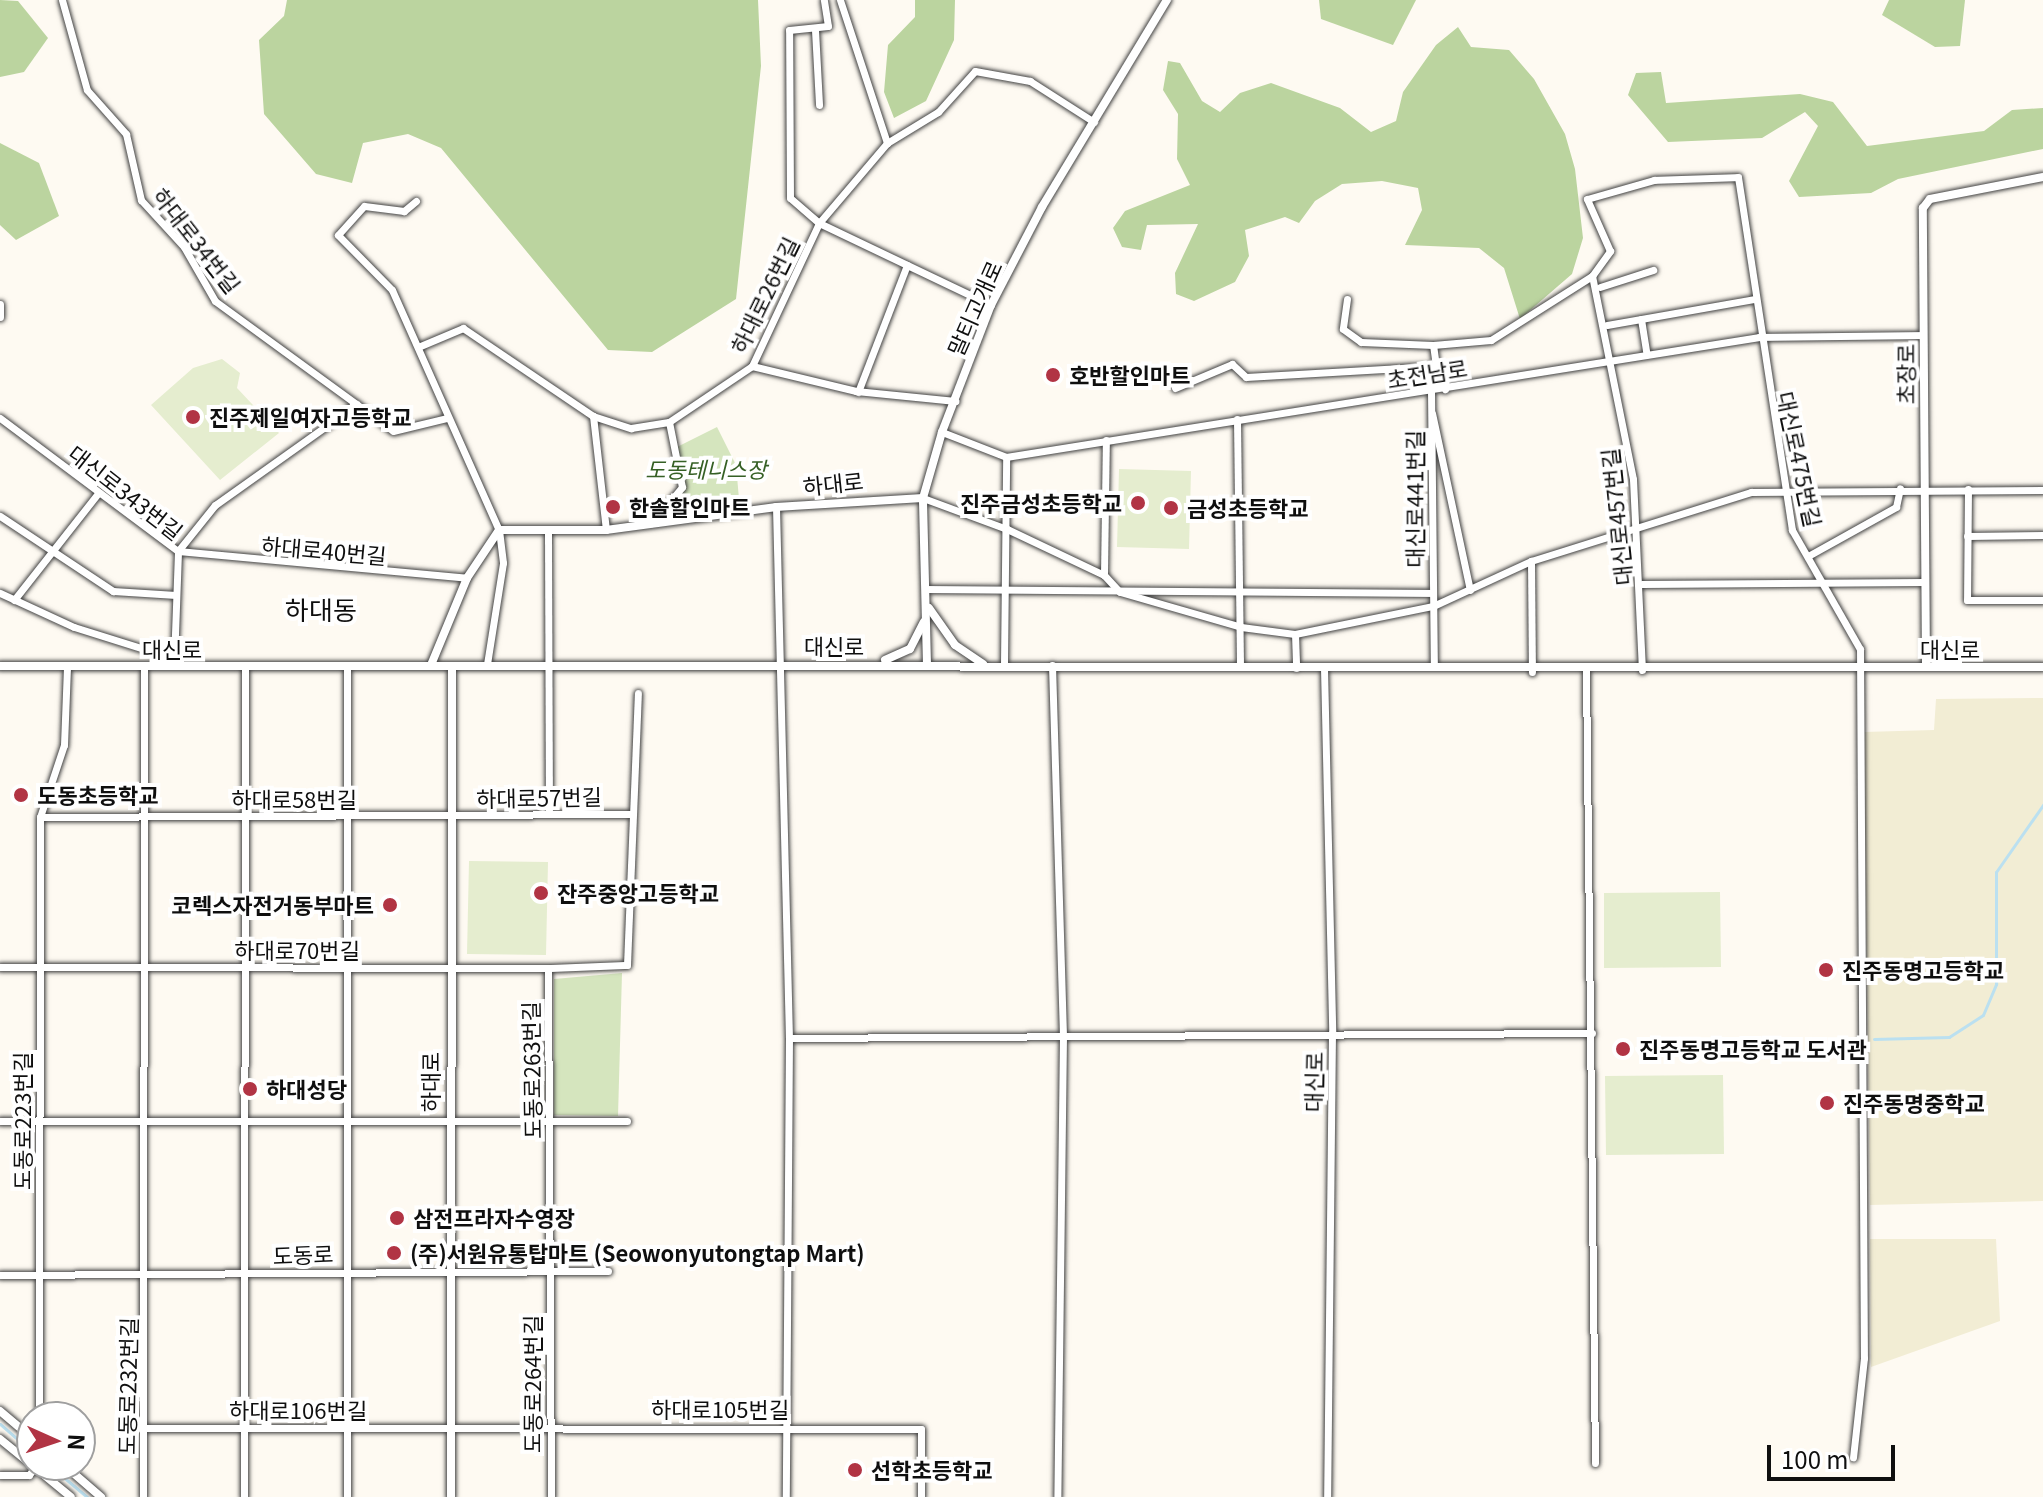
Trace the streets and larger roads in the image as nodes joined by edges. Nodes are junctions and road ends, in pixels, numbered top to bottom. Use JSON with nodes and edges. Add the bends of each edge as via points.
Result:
{"nodes":[{"id":1,"x":62,"y":0,"type":"edge"},
{"id":2,"x":824,"y":0,"type":"edge"},
{"id":3,"x":840,"y":0,"type":"edge"},
{"id":4,"x":1167,"y":0,"type":"edge"},
{"id":5,"x":815,"y":30,"type":"junction"},
{"id":6,"x":819,"y":105,"type":"dead end"},
{"id":7,"x":1094,"y":122,"type":"junction"},
{"id":8,"x":887,"y":143,"type":"junction"},
{"id":9,"x":2043,"y":177,"type":"edge"},
{"id":10,"x":416,"y":201,"type":"dead end"},
{"id":11,"x":819,"y":223,"type":"junction"},
{"id":12,"x":907,"y":265,"type":"junction"},
{"id":13,"x":1653,"y":270,"type":"dead end"},
{"id":14,"x":1592,"y":276,"type":"junction"},
{"id":15,"x":1600,"y":287,"type":"junction"},
{"id":16,"x":1347,"y":299,"type":"dead end"},
{"id":17,"x":1754,"y":299,"type":"junction"},
{"id":18,"x":0,"y":304,"type":"edge"},
{"id":19,"x":991,"y":305,"type":"junction"},
{"id":20,"x":0,"y":317,"type":"edge"},
{"id":21,"x":1641,"y":319,"type":"junction"},
{"id":22,"x":1607,"y":325,"type":"junction"},
{"id":23,"x":1923,"y":335,"type":"junction"},
{"id":24,"x":1759,"y":337,"type":"junction"},
{"id":25,"x":1433,"y":345,"type":"junction"},
{"id":26,"x":418,"y":347,"type":"junction"},
{"id":27,"x":1647,"y":355,"type":"junction"},
{"id":28,"x":1614,"y":361,"type":"junction"},
{"id":29,"x":752,"y":366,"type":"junction"},
{"id":30,"x":1436,"y":366,"type":"junction"},
{"id":31,"x":1175,"y":388,"type":"dead end"},
{"id":32,"x":1445,"y":389,"type":"junction"},
{"id":33,"x":1431,"y":391,"type":"junction"},
{"id":34,"x":858,"y":392,"type":"junction"},
{"id":35,"x":955,"y":401,"type":"junction"},
{"id":36,"x":357,"y":404,"type":"junction"},
{"id":37,"x":1431,"y":411,"type":"junction"},
{"id":38,"x":593,"y":416,"type":"junction"},
{"id":39,"x":0,"y":418,"type":"edge"},
{"id":40,"x":447,"y":418,"type":"junction"},
{"id":41,"x":1237,"y":419,"type":"junction"},
{"id":42,"x":669,"y":422,"type":"junction"},
{"id":43,"x":942,"y":432,"type":"junction"},
{"id":44,"x":1106,"y":440,"type":"junction"},
{"id":45,"x":1006,"y":457,"type":"junction"},
{"id":46,"x":1900,"y":488,"type":"junction"},
{"id":47,"x":1923,"y":488,"type":"junction"},
{"id":48,"x":1968,"y":489,"type":"junction"},
{"id":49,"x":2043,"y":490,"type":"edge"},
{"id":50,"x":1784,"y":491,"type":"junction"},
{"id":51,"x":99,"y":492,"type":"junction"},
{"id":52,"x":923,"y":498,"type":"junction"},
{"id":53,"x":776,"y":507,"type":"junction"},
{"id":54,"x":0,"y":516,"type":"edge"},
{"id":55,"x":652,"y":523,"type":"junction"},
{"id":56,"x":1638,"y":526,"type":"junction"},
{"id":57,"x":1006,"y":529,"type":"junction"},
{"id":58,"x":499,"y":530,"type":"junction"},
{"id":59,"x":606,"y":530,"type":"junction"},
{"id":60,"x":548,"y":534,"type":"junction"},
{"id":61,"x":2043,"y":535,"type":"edge"},
{"id":62,"x":1967,"y":536,"type":"junction"},
{"id":63,"x":178,"y":551,"type":"junction"},
{"id":64,"x":51,"y":555,"type":"junction"},
{"id":65,"x":1808,"y":556,"type":"junction"},
{"id":66,"x":1531,"y":561,"type":"junction"},
{"id":67,"x":1104,"y":575,"type":"junction"},
{"id":68,"x":467,"y":578,"type":"junction"},
{"id":69,"x":1925,"y":582,"type":"junction"},
{"id":70,"x":1642,"y":584,"type":"junction"},
{"id":71,"x":1825,"y":584,"type":"junction"},
{"id":72,"x":929,"y":589,"type":"junction"},
{"id":73,"x":1005,"y":590,"type":"junction"},
{"id":74,"x":1470,"y":590,"type":"junction"},
{"id":75,"x":1120,"y":592,"type":"junction"},
{"id":76,"x":0,"y":593,"type":"edge"},
{"id":77,"x":1238,"y":593,"type":"junction"},
{"id":78,"x":1433,"y":593,"type":"junction"},
{"id":79,"x":176,"y":595,"type":"junction"},
{"id":80,"x":14,"y":600,"type":"junction"},
{"id":81,"x":2043,"y":600,"type":"edge"},
{"id":82,"x":928,"y":606,"type":"junction"},
{"id":83,"x":1433,"y":606,"type":"junction"},
{"id":84,"x":1241,"y":627,"type":"junction"},
{"id":85,"x":1295,"y":634,"type":"junction"},
{"id":86,"x":173,"y":658,"type":"junction"},
{"id":87,"x":550,"y":663,"type":"junction"},
{"id":88,"x":866,"y":663,"type":"junction"},
{"id":89,"x":487,"y":664,"type":"junction"},
{"id":90,"x":775,"y":664,"type":"junction"},
{"id":91,"x":983,"y":664,"type":"junction"},
{"id":92,"x":431,"y":665,"type":"junction"},
{"id":93,"x":927,"y":665,"type":"junction"},
{"id":94,"x":1004,"y":665,"type":"junction"},
{"id":95,"x":1052,"y":665,"type":"junction"},
{"id":96,"x":0,"y":666,"type":"edge"},
{"id":97,"x":67,"y":666,"type":"junction"},
{"id":98,"x":452,"y":666,"type":"junction"},
{"id":99,"x":144,"y":667,"type":"junction"},
{"id":100,"x":245,"y":667,"type":"junction"},
{"id":101,"x":1240,"y":667,"type":"junction"},
{"id":102,"x":1434,"y":667,"type":"junction"},
{"id":103,"x":1926,"y":667,"type":"junction"},
{"id":104,"x":2043,"y":667,"type":"edge"},
{"id":105,"x":176,"y":668,"type":"junction"},
{"id":106,"x":347,"y":668,"type":"junction"},
{"id":107,"x":1296,"y":668,"type":"junction"},
{"id":108,"x":1324,"y":668,"type":"junction"},
{"id":109,"x":1858,"y":669,"type":"junction"},
{"id":110,"x":1642,"y":670,"type":"junction"},
{"id":111,"x":1586,"y":671,"type":"junction"},
{"id":112,"x":1532,"y":672,"type":"junction"},
{"id":113,"x":638,"y":693,"type":"dead end"},
{"id":114,"x":549,"y":813,"type":"junction"},
{"id":115,"x":631,"y":814,"type":"junction"},
{"id":116,"x":40,"y":817,"type":"junction"},
{"id":117,"x":241,"y":817,"type":"junction"},
{"id":118,"x":346,"y":817,"type":"junction"},
{"id":119,"x":447,"y":817,"type":"junction"},
{"id":120,"x":141,"y":818,"type":"junction"},
{"id":121,"x":145,"y":966,"type":"junction"},
{"id":122,"x":0,"y":967,"type":"edge"},
{"id":123,"x":39,"y":967,"type":"junction"},
{"id":124,"x":244,"y":967,"type":"junction"},
{"id":125,"x":346,"y":968,"type":"junction"},
{"id":126,"x":548,"y":968,"type":"junction"},
{"id":127,"x":448,"y":969,"type":"junction"},
{"id":128,"x":1332,"y":1033,"type":"junction"},
{"id":129,"x":1592,"y":1033,"type":"junction"},
{"id":130,"x":1063,"y":1036,"type":"junction"},
{"id":131,"x":789,"y":1038,"type":"junction"},
{"id":132,"x":345,"y":1120,"type":"junction"},
{"id":133,"x":0,"y":1121,"type":"edge"},
{"id":134,"x":40,"y":1121,"type":"junction"},
{"id":135,"x":243,"y":1121,"type":"junction"},
{"id":136,"x":447,"y":1121,"type":"junction"},
{"id":137,"x":549,"y":1121,"type":"junction"},
{"id":138,"x":627,"y":1121,"type":"dead end"},
{"id":139,"x":144,"y":1122,"type":"junction"},
{"id":140,"x":347,"y":1271,"type":"junction"},
{"id":141,"x":550,"y":1271,"type":"junction"},
{"id":142,"x":608,"y":1271,"type":"dead end"},
{"id":143,"x":446,"y":1273,"type":"junction"},
{"id":144,"x":0,"y":1275,"type":"edge"},
{"id":145,"x":42,"y":1275,"type":"junction"},
{"id":146,"x":146,"y":1275,"type":"junction"},
{"id":147,"x":245,"y":1275,"type":"junction"},
{"id":148,"x":39,"y":1401,"type":"edge"},
{"id":149,"x":0,"y":1411,"type":"edge"},
{"id":150,"x":16,"y":1424,"type":"edge"},
{"id":151,"x":550,"y":1426,"type":"junction"},
{"id":152,"x":347,"y":1427,"type":"junction"},
{"id":153,"x":451,"y":1427,"type":"junction"},
{"id":154,"x":783,"y":1427,"type":"junction"},
{"id":155,"x":144,"y":1428,"type":"junction"},
{"id":156,"x":245,"y":1428,"type":"junction"},
{"id":157,"x":0,"y":1439,"type":"edge"},
{"id":158,"x":16,"y":1452,"type":"edge"},
{"id":159,"x":1853,"y":1457,"type":"dead end"},
{"id":160,"x":1595,"y":1463,"type":"dead end"},
{"id":161,"x":52,"y":1481,"type":"edge"},
{"id":162,"x":82,"y":1481,"type":"edge"},
{"id":163,"x":71,"y":1497,"type":"edge"},
{"id":164,"x":101,"y":1497,"type":"edge"},
{"id":165,"x":143,"y":1497,"type":"edge"},
{"id":166,"x":244,"y":1497,"type":"edge"},
{"id":167,"x":347,"y":1497,"type":"edge"},
{"id":168,"x":451,"y":1497,"type":"edge"},
{"id":169,"x":551,"y":1497,"type":"edge"},
{"id":170,"x":786,"y":1497,"type":"edge"},
{"id":171,"x":921,"y":1497,"type":"edge"},
{"id":172,"x":1057,"y":1497,"type":"edge"},
{"id":173,"x":1327,"y":1497,"type":"edge"}],
"edges":[{"from":1,"to":36,"type":"street","name":"하대로34번길","via":[[87,90],[126,134],[141,200],[184,247],[215,301]]},
{"from":2,"to":5,"type":"street","via":[[828,26]]},
{"from":3,"to":8,"type":"street"},
{"from":4,"to":7,"type":"street","name":"말티고개로"},
{"from":5,"to":6,"type":"street"},
{"from":5,"to":11,"type":"street","name":"하대로26번길","via":[[789,30],[790,198]]},
{"from":7,"to":8,"type":"street","via":[[1030,81],[975,71],[938,112]]},
{"from":7,"to":19,"type":"street","name":"말티고개로"},
{"from":8,"to":11,"type":"street"},
{"from":9,"to":23,"type":"street","name":"초장로","via":[[1930,199],[1923,208]]},
{"from":10,"to":26,"type":"street","via":[[404,211],[364,206],[338,235],[392,290]]},
{"from":11,"to":12,"type":"street"},
{"from":11,"to":29,"type":"street","name":"하대로26번길"},
{"from":12,"to":19,"type":"street"},
{"from":12,"to":34,"type":"street"},
{"from":13,"to":15,"type":"street"},
{"from":14,"to":15,"type":"street"},
{"from":14,"to":17,"type":"street","name":"대신로475번길","via":[[1610,251],[1587,199],[1654,180],[1738,177]]},
{"from":14,"to":25,"type":"street","via":[[1491,340]]},
{"from":15,"to":22,"type":"street","name":"대신로457번길"},
{"from":16,"to":25,"type":"street","via":[[1343,329],[1361,342]]},
{"from":17,"to":21,"type":"street"},
{"from":17,"to":24,"type":"street","name":"대신로475번길"},
{"from":18,"to":20,"type":"street"},
{"from":19,"to":35,"type":"street","name":"말티고개로"},
{"from":21,"to":22,"type":"street"},
{"from":21,"to":27,"type":"street"},
{"from":22,"to":28,"type":"street","name":"대신로457번길"},
{"from":23,"to":24,"type":"street","name":"초전남로"},
{"from":23,"to":47,"type":"street","name":"초장로"},
{"from":24,"to":27,"type":"street","name":"초전남로"},
{"from":24,"to":50,"type":"street","name":"대신로475번길"},
{"from":25,"to":30,"type":"street"},
{"from":26,"to":38,"type":"street","name":"하대로26번길","via":[[463,328]]},
{"from":26,"to":40,"type":"street"},
{"from":27,"to":28,"type":"street","name":"초전남로"},
{"from":28,"to":32,"type":"street","name":"초전남로"},
{"from":28,"to":56,"type":"street","name":"대신로457번길"},
{"from":29,"to":34,"type":"street"},
{"from":29,"to":42,"type":"street","name":"하대로26번길"},
{"from":30,"to":31,"type":"street","via":[[1246,377],[1232,364]]},
{"from":30,"to":32,"type":"street"},
{"from":32,"to":33,"type":"street","name":"초전남로"},
{"from":33,"to":37,"type":"street","name":"대신로441번길"},
{"from":33,"to":41,"type":"street","name":"초전남로"},
{"from":34,"to":35,"type":"street"},
{"from":35,"to":43,"type":"street","name":"말티고개로"},
{"from":36,"to":40,"type":"street","name":"하대로34번길","via":[[393,431]]},
{"from":36,"to":63,"type":"street","via":[[215,505]]},
{"from":37,"to":74,"type":"street"},
{"from":37,"to":78,"type":"street","name":"대신로441번길"},
{"from":38,"to":42,"type":"street","name":"하대로26번길","via":[[631,428]]},
{"from":38,"to":59,"type":"street"},
{"from":39,"to":51,"type":"street","name":"대신로343번길"},
{"from":40,"to":58,"type":"street"},
{"from":41,"to":44,"type":"street","name":"초전남로"},
{"from":41,"to":77,"type":"street"},
{"from":42,"to":55,"type":"street","via":[[682,487]]},
{"from":43,"to":45,"type":"street"},
{"from":43,"to":52,"type":"street","name":"말티고개로"},
{"from":44,"to":45,"type":"street","name":"초전남로"},
{"from":44,"to":67,"type":"street"},
{"from":45,"to":57,"type":"street"},
{"from":46,"to":47,"type":"street"},
{"from":46,"to":50,"type":"street"},
{"from":46,"to":65,"type":"street","via":[[1896,507]]},
{"from":47,"to":48,"type":"street"},
{"from":47,"to":69,"type":"street","name":"초장로"},
{"from":48,"to":49,"type":"street"},
{"from":48,"to":62,"type":"street"},
{"from":50,"to":56,"type":"street","via":[[1751,492]]},
{"from":50,"to":65,"type":"street","name":"대신로475번길","via":[[1792,530]]},
{"from":51,"to":63,"type":"street","name":"대신로343번길"},
{"from":51,"to":64,"type":"street"},
{"from":52,"to":53,"type":"street","name":"하대로"},
{"from":52,"to":57,"type":"street"},
{"from":52,"to":72,"type":"street","name":"말티고개로"},
{"from":53,"to":55,"type":"street","name":"하대로"},
{"from":53,"to":90,"type":"street"},
{"from":54,"to":64,"type":"street"},
{"from":55,"to":59,"type":"street","name":"하대로"},
{"from":56,"to":66,"type":"street"},
{"from":56,"to":70,"type":"street","name":"대신로457번길"},
{"from":57,"to":67,"type":"street"},
{"from":57,"to":73,"type":"street"},
{"from":58,"to":60,"type":"street","name":"하대로"},
{"from":58,"to":68,"type":"street"},
{"from":58,"to":89,"type":"street","via":[[503,563]]},
{"from":59,"to":60,"type":"street","name":"하대로"},
{"from":60,"to":87,"type":"street"},
{"from":61,"to":62,"type":"street"},
{"from":62,"to":81,"type":"street","via":[[1967,600]]},
{"from":63,"to":68,"type":"street","name":"하대로40번길"},
{"from":63,"to":79,"type":"street","name":"대신로343번길"},
{"from":64,"to":79,"type":"street","via":[[113,591]]},
{"from":64,"to":80,"type":"street"},
{"from":65,"to":71,"type":"street","name":"대신로475번길"},
{"from":66,"to":74,"type":"street"},
{"from":66,"to":112,"type":"street"},
{"from":67,"to":75,"type":"street"},
{"from":68,"to":92,"type":"street"},
{"from":69,"to":71,"type":"street"},
{"from":69,"to":103,"type":"street","name":"초장로"},
{"from":70,"to":71,"type":"street"},
{"from":70,"to":110,"type":"street","name":"대신로457번길"},
{"from":71,"to":109,"type":"street","name":"대신로475번길","via":[[1860,649]]},
{"from":72,"to":73,"type":"street"},
{"from":72,"to":82,"type":"street","name":"말티고개로"},
{"from":73,"to":75,"type":"street"},
{"from":73,"to":94,"type":"street"},
{"from":74,"to":83,"type":"street"},
{"from":75,"to":77,"type":"street"},
{"from":75,"to":84,"type":"street"},
{"from":76,"to":80,"type":"street"},
{"from":77,"to":78,"type":"street"},
{"from":77,"to":84,"type":"street"},
{"from":78,"to":83,"type":"street","name":"대신로441번길"},
{"from":79,"to":86,"type":"street","name":"대신로343번길"},
{"from":80,"to":86,"type":"street"},
{"from":82,"to":88,"type":"street","via":[[910,649]]},
{"from":82,"to":91,"type":"street","via":[[955,645]]},
{"from":82,"to":93,"type":"street","name":"말티고개로"},
{"from":83,"to":85,"type":"street"},
{"from":83,"to":102,"type":"street","name":"대신로441번길"},
{"from":84,"to":85,"type":"street"},
{"from":84,"to":101,"type":"street"},
{"from":85,"to":107,"type":"street"},
{"from":86,"to":105,"type":"street","name":"대신로343번길"},
{"from":87,"to":89,"type":"street","name":"대신로"},
{"from":87,"to":90,"type":"street","name":"대신로"},
{"from":87,"to":114,"type":"street"},
{"from":88,"to":90,"type":"street","name":"대신로"},
{"from":88,"to":93,"type":"street","name":"대신로"},
{"from":89,"to":98,"type":"street","name":"대신로"},
{"from":90,"to":131,"type":"street","name":"대신로"},
{"from":91,"to":93,"type":"street","name":"대신로"},
{"from":91,"to":94,"type":"street","name":"대신로"},
{"from":92,"to":98,"type":"street","name":"대신로"},
{"from":92,"to":106,"type":"street","name":"대신로"},
{"from":94,"to":95,"type":"street","name":"대신로"},
{"from":95,"to":101,"type":"street","name":"대신로"},
{"from":95,"to":130,"type":"street"},
{"from":96,"to":97,"type":"street","name":"대신로"},
{"from":97,"to":99,"type":"street","name":"대신로"},
{"from":97,"to":116,"type":"street","name":"도동로223번길","via":[[64,745]]},
{"from":98,"to":119,"type":"street","name":"하대로"},
{"from":99,"to":105,"type":"street","name":"대신로"},
{"from":99,"to":120,"type":"street","name":"도동로232번길"},
{"from":100,"to":105,"type":"street","name":"대신로"},
{"from":100,"to":106,"type":"street","name":"대신로"},
{"from":100,"to":117,"type":"street"},
{"from":101,"to":107,"type":"street","name":"대신로"},
{"from":102,"to":108,"type":"street","name":"대신로"},
{"from":102,"to":112,"type":"street","name":"대신로"},
{"from":103,"to":104,"type":"street","name":"대신로"},
{"from":103,"to":109,"type":"street","name":"대신로"},
{"from":106,"to":118,"type":"street"},
{"from":107,"to":108,"type":"street","name":"대신로"},
{"from":108,"to":128,"type":"street","name":"대신로"},
{"from":109,"to":110,"type":"street","name":"대신로"},
{"from":109,"to":159,"type":"street","via":[[1864,1358]]},
{"from":110,"to":111,"type":"street","name":"대신로"},
{"from":111,"to":112,"type":"street","name":"대신로"},
{"from":111,"to":129,"type":"street"},
{"from":113,"to":115,"type":"street"},
{"from":114,"to":115,"type":"street","name":"하대로57번길"},
{"from":114,"to":119,"type":"street","name":"하대로57번길"},
{"from":115,"to":126,"type":"street","via":[[627,965]]},
{"from":116,"to":120,"type":"street","name":"하대로58번길"},
{"from":116,"to":123,"type":"street","name":"도동로223번길"},
{"from":117,"to":118,"type":"street","name":"하대로58번길"},
{"from":117,"to":120,"type":"street","name":"하대로58번길"},
{"from":117,"to":124,"type":"street"},
{"from":118,"to":119,"type":"street","name":"하대로58번길"},
{"from":118,"to":125,"type":"street"},
{"from":119,"to":127,"type":"street","name":"하대로"},
{"from":120,"to":121,"type":"street","name":"도동로232번길"},
{"from":121,"to":123,"type":"street","name":"하대로70번길"},
{"from":121,"to":124,"type":"street","name":"하대로70번길"},
{"from":121,"to":139,"type":"street","name":"도동로232번길"},
{"from":122,"to":123,"type":"street","name":"하대로70번길"},
{"from":123,"to":134,"type":"street","name":"도동로223번길"},
{"from":124,"to":125,"type":"street","name":"하대로70번길"},
{"from":124,"to":135,"type":"street"},
{"from":125,"to":127,"type":"street","name":"하대로70번길"},
{"from":125,"to":132,"type":"street"},
{"from":126,"to":127,"type":"street","name":"도동로263번길"},
{"from":126,"to":137,"type":"street","name":"도동로263번길"},
{"from":127,"to":136,"type":"street","name":"하대로"},
{"from":128,"to":129,"type":"street"},
{"from":128,"to":130,"type":"street"},
{"from":128,"to":173,"type":"street","name":"대신로"},
{"from":129,"to":160,"type":"street"},
{"from":130,"to":131,"type":"street"},
{"from":130,"to":172,"type":"street"},
{"from":131,"to":154,"type":"street","name":"대신로"},
{"from":132,"to":135,"type":"street"},
{"from":132,"to":136,"type":"street"},
{"from":132,"to":140,"type":"street"},
{"from":133,"to":134,"type":"street"},
{"from":134,"to":139,"type":"street"},
{"from":134,"to":145,"type":"street","name":"도동로223번길"},
{"from":135,"to":139,"type":"street"},
{"from":135,"to":147,"type":"street"},
{"from":136,"to":137,"type":"street"},
{"from":136,"to":143,"type":"street","name":"하대로"},
{"from":137,"to":138,"type":"street"},
{"from":137,"to":141,"type":"street","name":"도동로263번길"},
{"from":139,"to":146,"type":"street","name":"도동로232번길"},
{"from":140,"to":143,"type":"street","name":"도동로"},
{"from":140,"to":147,"type":"street","name":"도동로"},
{"from":140,"to":152,"type":"street"},
{"from":141,"to":142,"type":"street","name":"도동로"},
{"from":141,"to":143,"type":"street","name":"도동로"},
{"from":141,"to":151,"type":"street","name":"도동로264번길"},
{"from":143,"to":153,"type":"street","name":"하대로"},
{"from":144,"to":145,"type":"street","name":"도동로"},
{"from":145,"to":146,"type":"street","name":"도동로"},
{"from":145,"to":148,"type":"street","name":"도동로223번길"},
{"from":146,"to":147,"type":"street","name":"도동로"},
{"from":146,"to":155,"type":"street","name":"도동로232번길"},
{"from":147,"to":156,"type":"street"},
{"from":149,"to":150,"type":"street"},
{"from":151,"to":153,"type":"street","name":"하대로105번길"},
{"from":151,"to":154,"type":"street","name":"하대로105번길"},
{"from":151,"to":169,"type":"street","name":"도동로264번길"},
{"from":152,"to":153,"type":"street","name":"하대로106번길"},
{"from":152,"to":156,"type":"street","name":"하대로106번길"},
{"from":152,"to":167,"type":"street"},
{"from":153,"to":168,"type":"street","name":"하대로"},
{"from":154,"to":170,"type":"street","name":"대신로"},
{"from":154,"to":171,"type":"street","name":"하대로105번길","via":[[921,1429]]},
{"from":155,"to":156,"type":"street","name":"하대로106번길"},
{"from":155,"to":165,"type":"street","name":"도동로232번길"},
{"from":156,"to":166,"type":"street"},
{"from":157,"to":158,"type":"street"},
{"from":161,"to":163,"type":"street"},
{"from":162,"to":164,"type":"street"}]}
